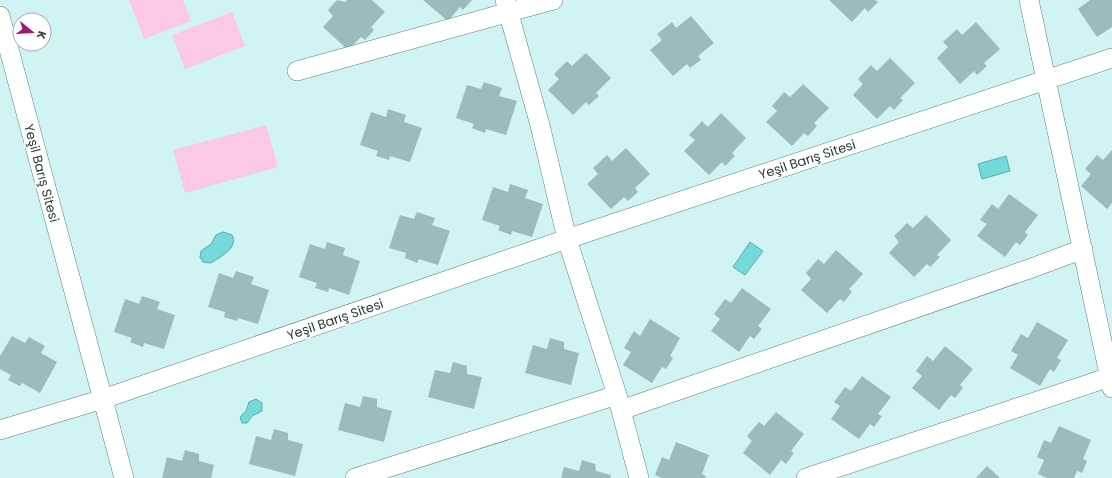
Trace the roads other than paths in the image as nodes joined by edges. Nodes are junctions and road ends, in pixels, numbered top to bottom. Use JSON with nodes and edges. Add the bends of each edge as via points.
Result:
{"nodes":[{"id":1,"x":553,"y":0,"type":"edge"},
{"id":2,"x":1029,"y":0,"type":"edge"},
{"id":3,"x":507,"y":6,"type":"edge"},
{"id":4,"x":0,"y":16,"type":"edge"},
{"id":5,"x":1112,"y":58,"type":"edge"},
{"id":6,"x":297,"y":71,"type":"dead end"},
{"id":7,"x":1047,"y":80,"type":"junction"},
{"id":8,"x":567,"y":239,"type":"junction"},
{"id":9,"x":1083,"y":249,"type":"junction"},
{"id":10,"x":1111,"y":382,"type":"edge"},
{"id":11,"x":104,"y":399,"type":"junction"},
{"id":12,"x":619,"y":402,"type":"junction"},
{"id":13,"x":0,"y":430,"type":"edge"},
{"id":14,"x":124,"y":478,"type":"edge"},
{"id":15,"x":356,"y":478,"type":"edge"},
{"id":16,"x":639,"y":478,"type":"edge"},
{"id":17,"x":806,"y":478,"type":"edge"}],
"edges":[{"from":1,"to":3,"type":"street"},
{"from":2,"to":7,"type":"street"},
{"from":3,"to":6,"type":"street"},
{"from":3,"to":8,"type":"street","via":[[540,125]]},
{"from":4,"to":11,"type":"street","name":"Yeşil Barış Sitesi"},
{"from":5,"to":7,"type":"street","name":"Yeşil Barış Sitesi"},
{"from":7,"to":8,"type":"street","name":"Yeşil Barış Sitesi"},
{"from":7,"to":9,"type":"street"},
{"from":8,"to":11,"type":"street","name":"Yeşil Barış Sitesi"},
{"from":8,"to":12,"type":"street"},
{"from":9,"to":10,"type":"street"},
{"from":9,"to":12,"type":"street","via":[[1029,270]]},
{"from":10,"to":17,"type":"street"},
{"from":11,"to":13,"type":"street","name":"Yeşil Barış Sitesi"},
{"from":11,"to":14,"type":"street","name":"Yeşil Barış Sitesi"},
{"from":12,"to":15,"type":"street"},
{"from":12,"to":16,"type":"street"}]}
